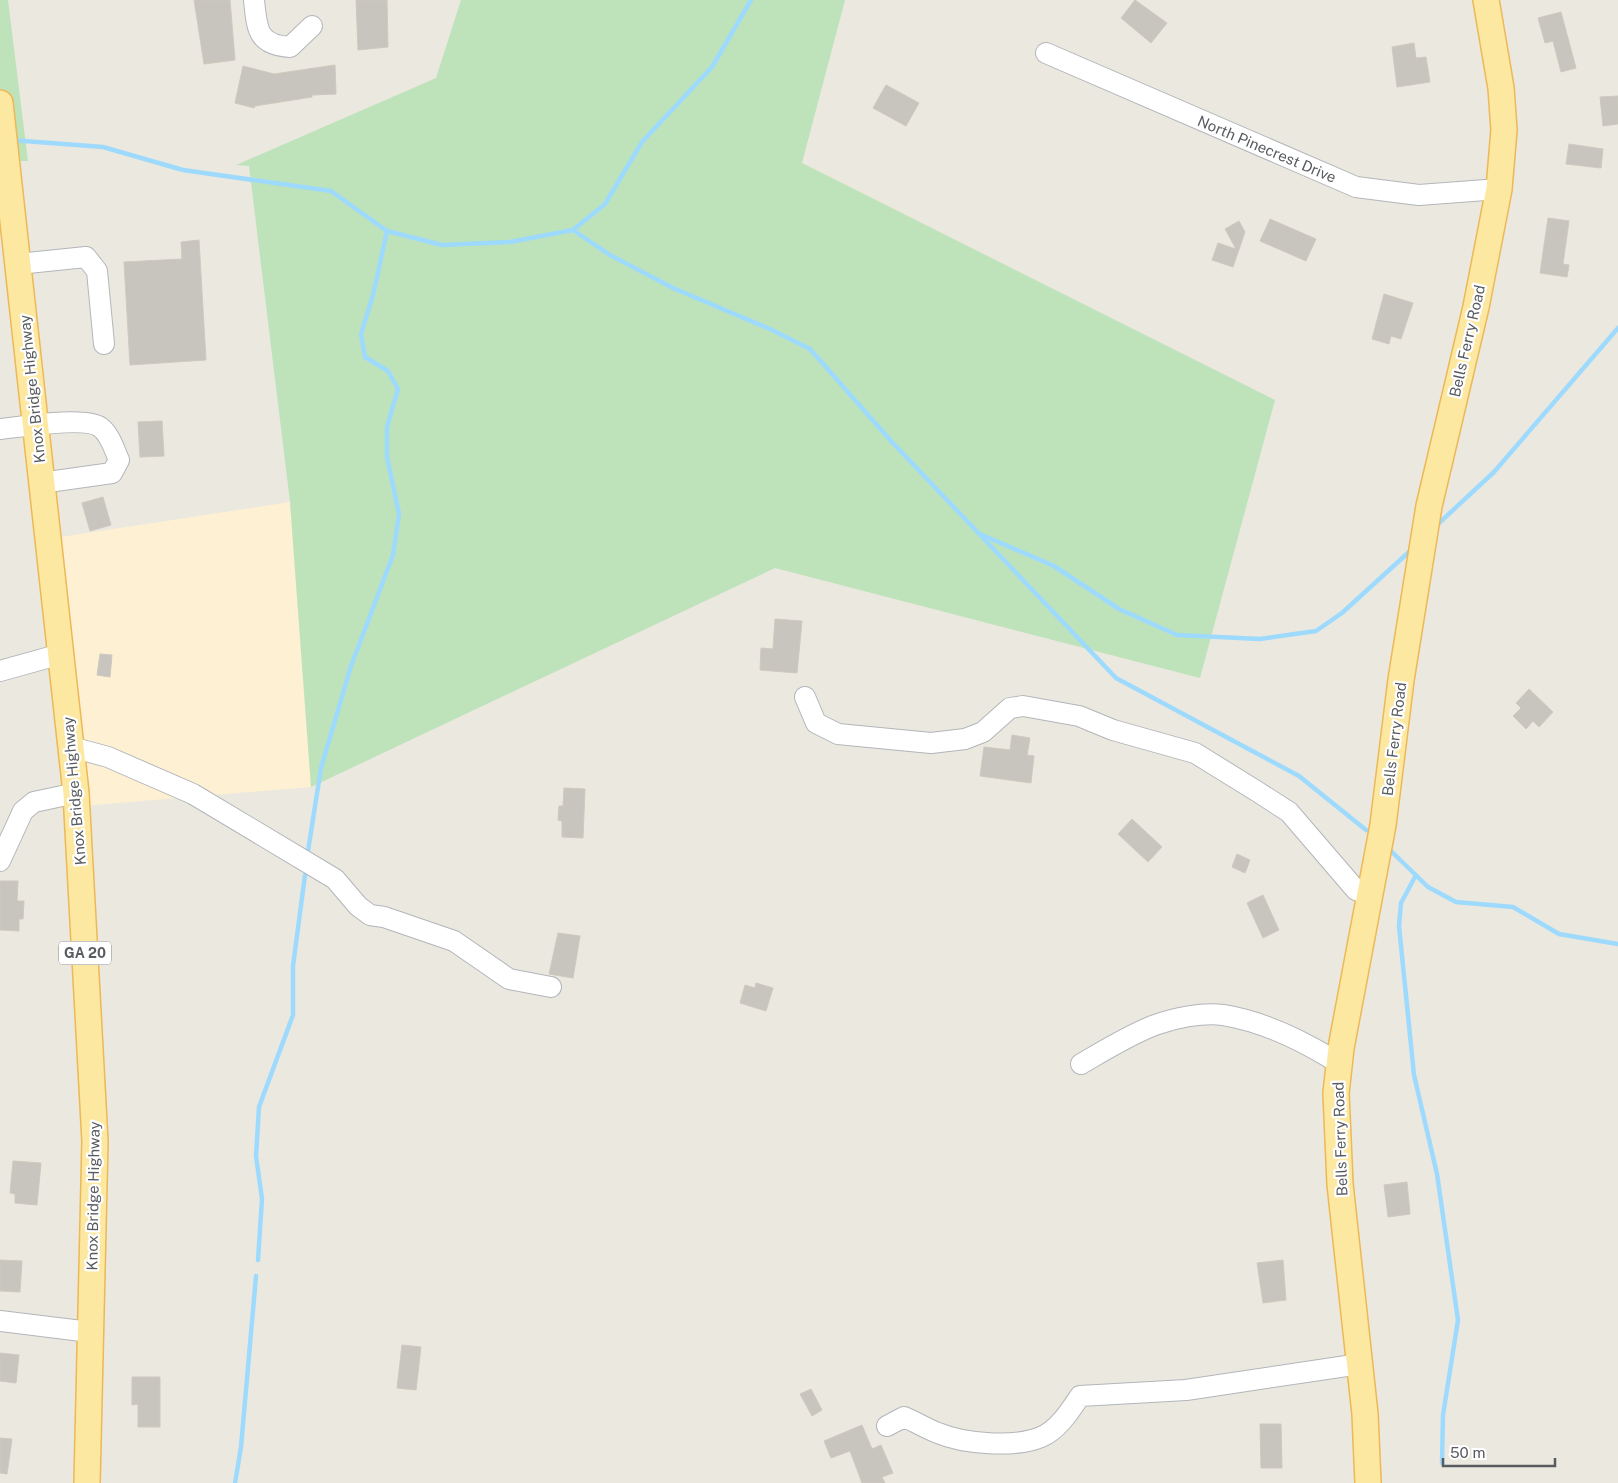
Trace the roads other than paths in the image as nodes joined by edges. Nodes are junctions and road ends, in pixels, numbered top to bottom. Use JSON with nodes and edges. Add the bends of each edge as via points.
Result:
{"nodes":[{"id":1,"x":254,"y":0,"type":"edge"},
{"id":2,"x":1486,"y":0,"type":"edge"},
{"id":3,"x":312,"y":26,"type":"dead end"},
{"id":4,"x":1046,"y":53,"type":"dead end"},
{"id":5,"x":0,"y":103,"type":"edge"},
{"id":6,"x":1499,"y":189,"type":"junction"},
{"id":7,"x":18,"y":264,"type":"junction"},
{"id":8,"x":104,"y":344,"type":"dead end"},
{"id":9,"x":35,"y":425,"type":"junction"},
{"id":10,"x":0,"y":429,"type":"edge"},
{"id":11,"x":42,"y":483,"type":"junction"},
{"id":12,"x":61,"y":654,"type":"junction"},
{"id":13,"x":0,"y":671,"type":"edge"},
{"id":14,"x":805,"y":697,"type":"dead end"},
{"id":15,"x":71,"y":747,"type":"junction"},
{"id":16,"x":76,"y":793,"type":"junction"},
{"id":17,"x":0,"y":861,"type":"edge"},
{"id":18,"x":1371,"y":895,"type":"junction"},
{"id":19,"x":551,"y":987,"type":"dead end"},
{"id":20,"x":1340,"y":1060,"type":"junction"},
{"id":21,"x":1081,"y":1064,"type":"dead end"},
{"id":22,"x":0,"y":1321,"type":"edge"},
{"id":23,"x":90,"y":1332,"type":"junction"},
{"id":24,"x":1360,"y":1364,"type":"junction"},
{"id":25,"x":888,"y":1426,"type":"dead end"},
{"id":26,"x":87,"y":1483,"type":"edge"},
{"id":27,"x":1368,"y":1483,"type":"edge"}],
"edges":[{"from":1,"to":3,"type":"street","via":[[261,35],[273,46],[290,46]]},
{"from":2,"to":6,"type":"main road","name":"Bells Ferry Road","via":[[1501,88],[1504,130]]},
{"from":4,"to":6,"type":"street","name":"North Pinecrest Drive","via":[[1356,187],[1419,195]]},
{"from":5,"to":7,"type":"main road","name":"Knox Bridge Highway","number":"GA 20"},
{"from":6,"to":18,"type":"main road","name":"Bells Ferry Road","via":[[1476,307],[1429,506]]},
{"from":7,"to":8,"type":"street","via":[[86,257],[97,271]]},
{"from":7,"to":9,"type":"main road","name":"Knox Bridge Highway","number":"GA 20"},
{"from":9,"to":10,"type":"street"},
{"from":9,"to":11,"type":"main road","name":"Knox Bridge Highway","number":"GA 20"},
{"from":9,"to":11,"type":"street","via":[[77,422],[99,426],[111,441],[119,460],[112,473]]},
{"from":11,"to":12,"type":"main road","name":"Knox Bridge Highway","number":"GA 20"},
{"from":12,"to":13,"type":"street"},
{"from":12,"to":15,"type":"main road","name":"Knox Bridge Highway","number":"GA 20"},
{"from":14,"to":18,"type":"street","via":[[816,723],[838,734],[931,743],[965,738],[983,732],[1010,708],[1023,706],[1079,716],[1112,730],[1195,753],[1289,812],[1356,890]]},
{"from":15,"to":16,"type":"main road","name":"Knox Bridge Highway","number":"GA 20"},
{"from":15,"to":19,"type":"street","via":[[108,757],[194,794],[335,879],[370,915],[454,941],[510,979]]},
{"from":16,"to":17,"type":"street","via":[[34,802],[23,812]]},
{"from":16,"to":23,"type":"main road","name":"Knox Bridge Highway","number":"GA 20","via":[[95,1141]]},
{"from":18,"to":20,"type":"main road","name":"Bells Ferry Road"},
{"from":20,"to":21,"type":"street","via":[[1271,1028],[1222,1014],[1186,1017],[1156,1025]]},
{"from":20,"to":24,"type":"main road","name":"Bells Ferry Road","via":[[1336,1093],[1340,1184]]},
{"from":22,"to":23,"type":"street"},
{"from":23,"to":26,"type":"main road","name":"Knox Bridge Highway","number":"GA 20"},
{"from":24,"to":25,"type":"street","via":[[1186,1390],[1080,1396],[1064,1420],[1041,1437],[1009,1444],[961,1440],[904,1417]]},
{"from":24,"to":27,"type":"main road","name":"Bells Ferry Road"}]}
